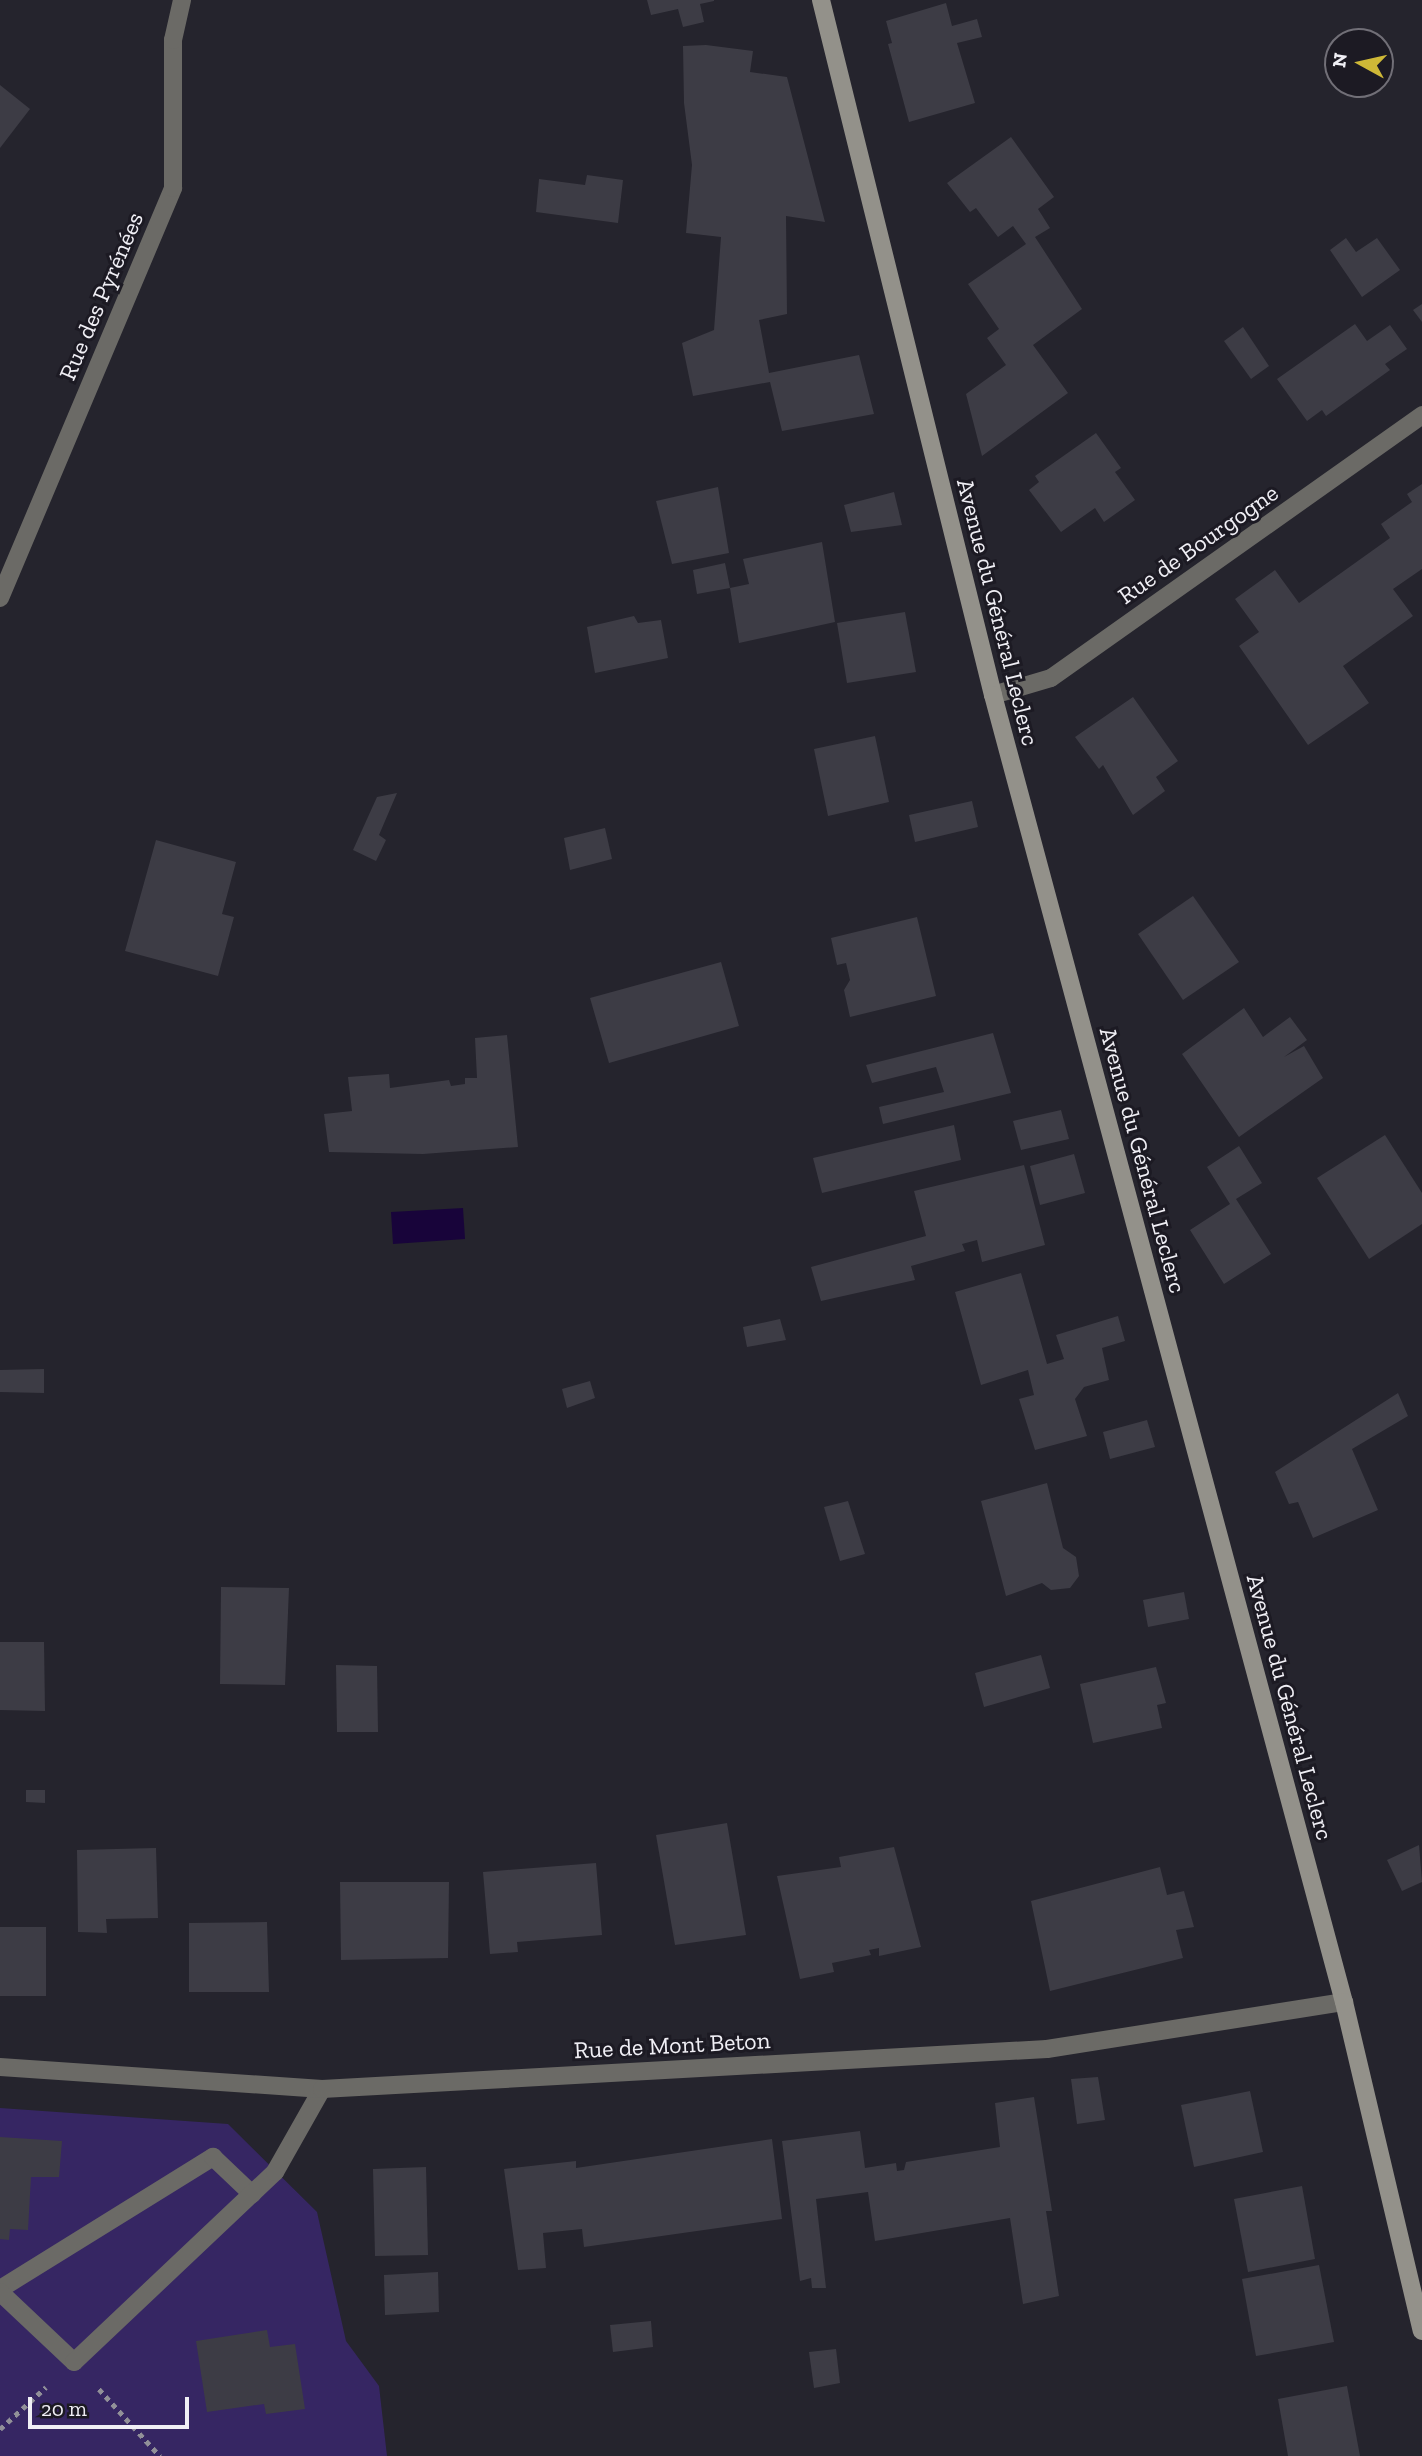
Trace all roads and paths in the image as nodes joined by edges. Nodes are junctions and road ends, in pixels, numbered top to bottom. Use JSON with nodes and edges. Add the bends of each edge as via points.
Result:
{"nodes":[{"id":1,"x":182,"y":0,"type":"edge"},
{"id":2,"x":821,"y":0,"type":"edge"},
{"id":3,"x":1422,"y":415,"type":"edge"},
{"id":4,"x":0,"y":598,"type":"edge"},
{"id":5,"x":993,"y":695,"type":"junction"},
{"id":6,"x":1344,"y":2002,"type":"junction"},
{"id":7,"x":0,"y":2067,"type":"edge"},
{"id":8,"x":322,"y":2089,"type":"junction"},
{"id":9,"x":252,"y":2194,"type":"junction"},
{"id":10,"x":0,"y":2291,"type":"edge"},
{"id":11,"x":1422,"y":2331,"type":"edge"},
{"id":12,"x":74,"y":2362,"type":"junction"},
{"id":13,"x":0,"y":2429,"type":"edge"},
{"id":14,"x":160,"y":2456,"type":"edge"}],
"edges":[{"from":1,"to":4,"type":"street","name":"Rue des Pyrénées","via":[[173,40],[173,188]]},
{"from":2,"to":5,"type":"main road","name":"Avenue du Général Leclerc"},
{"from":3,"to":5,"type":"street","name":"Rue de Bourgogne","via":[[1051,678]]},
{"from":5,"to":6,"type":"main road","name":"Avenue du Général Leclerc"},
{"from":6,"to":8,"type":"street","name":"Rue de Mont Beton","via":[[1047,2049]]},
{"from":6,"to":11,"type":"main road","name":"Avenue du Général Leclerc"},
{"from":7,"to":8,"type":"street","name":"Rue de Mont Beton"},
{"from":8,"to":9,"type":"street","via":[[275,2172]]},
{"from":9,"to":10,"type":"street","via":[[213,2157]]},
{"from":9,"to":12,"type":"street"},
{"from":10,"to":12,"type":"street"},
{"from":12,"to":13,"type":"path"},
{"from":12,"to":14,"type":"path"}]}
